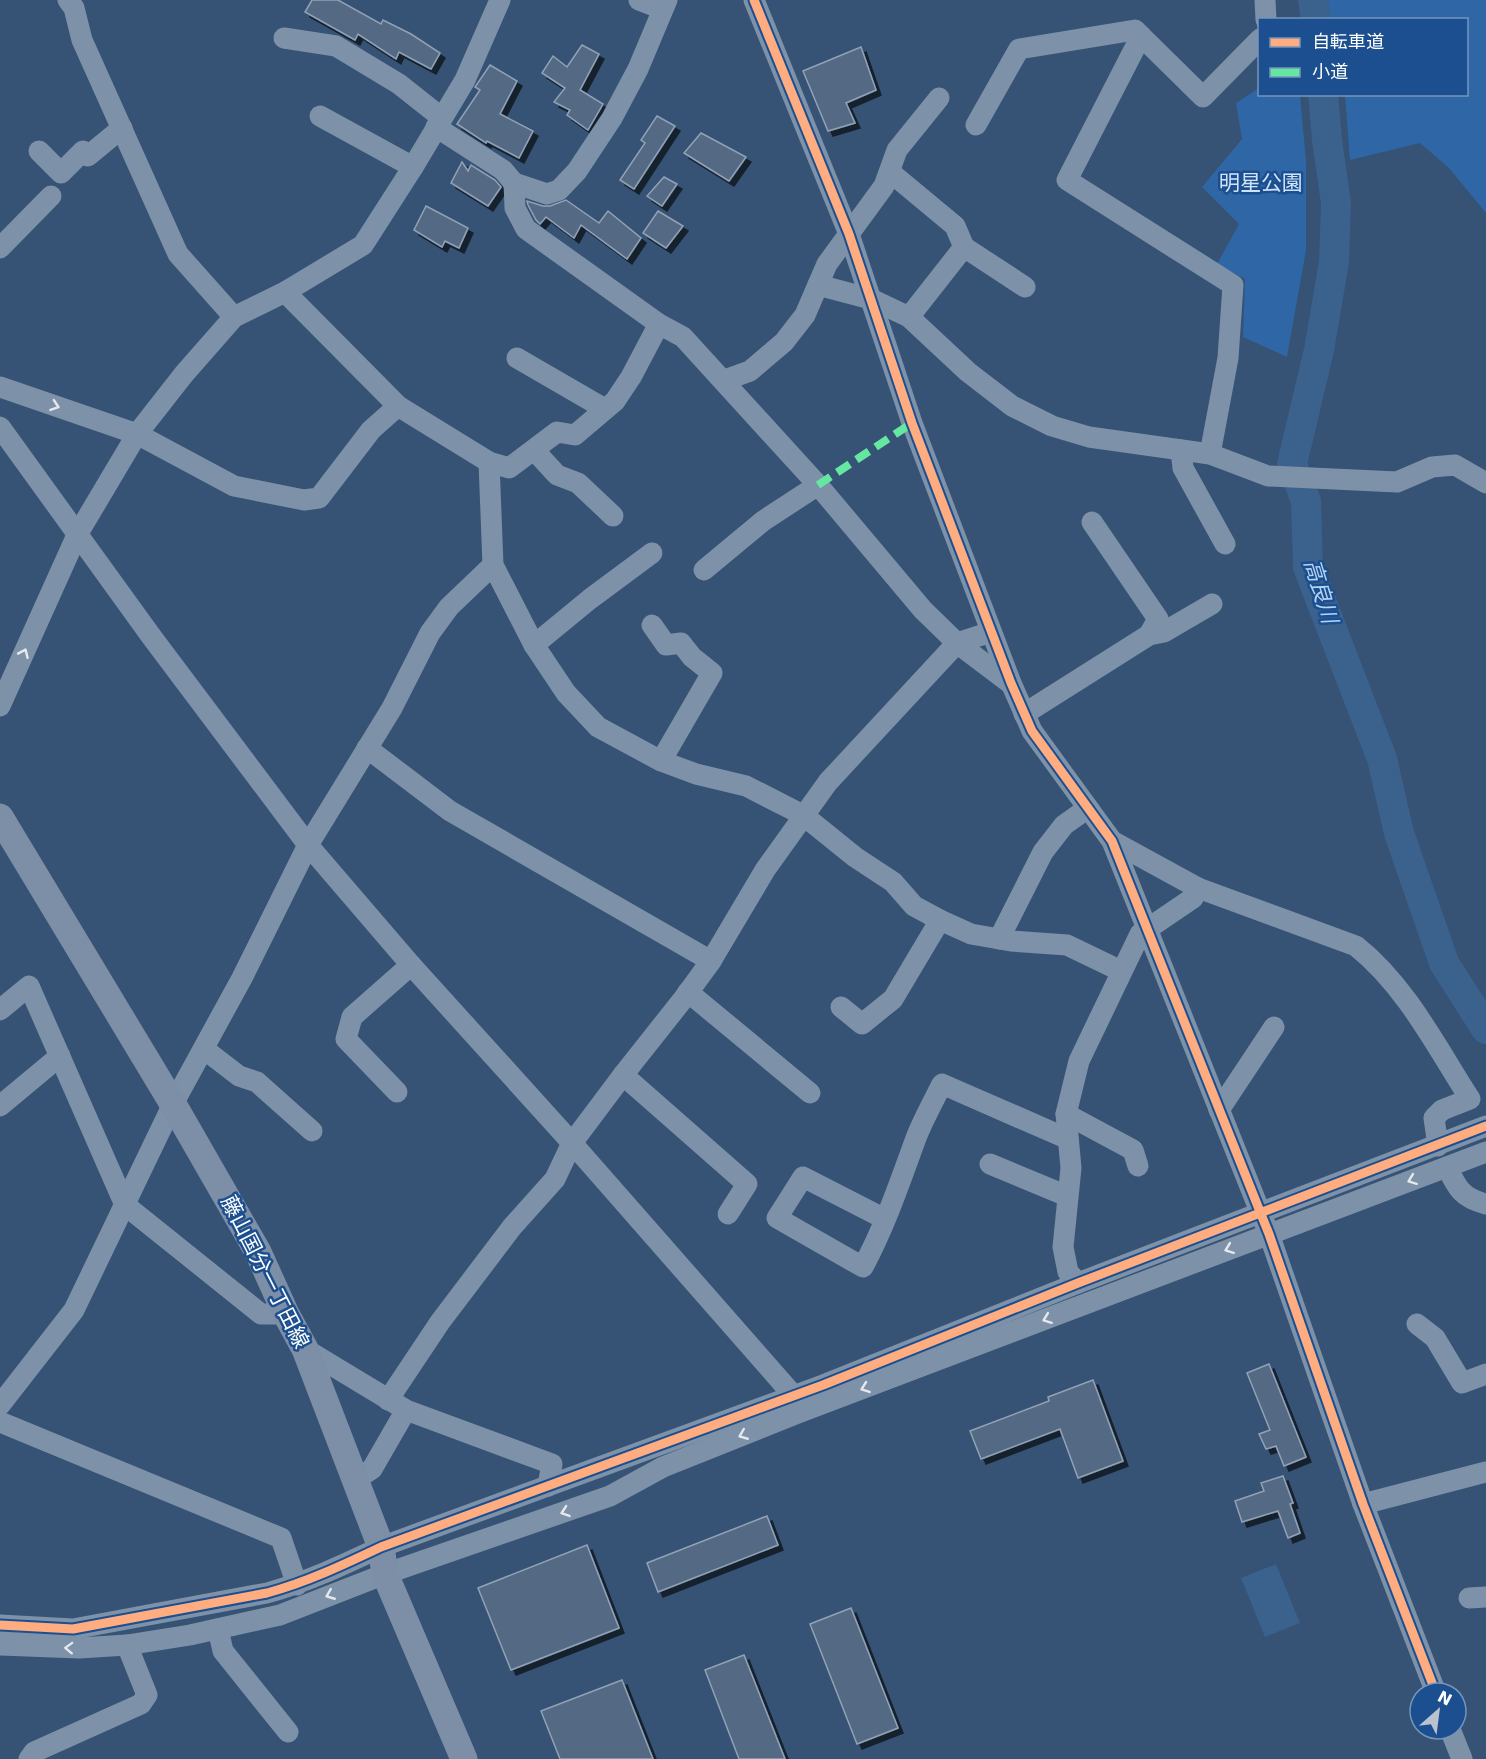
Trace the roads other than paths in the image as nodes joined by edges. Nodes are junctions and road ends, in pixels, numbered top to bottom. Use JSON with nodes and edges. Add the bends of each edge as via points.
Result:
{"nodes":[{"id":1,"x":68,"y":0,"type":"edge"},
{"id":2,"x":500,"y":0,"type":"edge"},
{"id":3,"x":639,"y":0,"type":"edge"},
{"id":4,"x":754,"y":0,"type":"edge"},
{"id":5,"x":1265,"y":0,"type":"edge"},
{"id":6,"x":664,"y":5,"type":"edge"},
{"id":7,"x":1266,"y":18,"type":"edge"},
{"id":8,"x":1141,"y":36,"type":"junction"},
{"id":9,"x":284,"y":38,"type":"dead end"},
{"id":10,"x":1258,"y":41,"type":"edge"},
{"id":11,"x":939,"y":99,"type":"dead end"},
{"id":12,"x":320,"y":116,"type":"dead end"},
{"id":13,"x":439,"y":123,"type":"junction"},
{"id":14,"x":976,"y":125,"type":"dead end"},
{"id":15,"x":122,"y":128,"type":"junction"},
{"id":16,"x":39,"y":151,"type":"dead end"},
{"id":17,"x":413,"y":167,"type":"junction"},
{"id":18,"x":890,"y":172,"type":"junction"},
{"id":19,"x":514,"y":183,"type":"junction"},
{"id":20,"x":51,"y":196,"type":"dead end"},
{"id":21,"x":849,"y":234,"type":"junction"},
{"id":22,"x":964,"y":247,"type":"junction"},
{"id":23,"x":0,"y":248,"type":"edge"},
{"id":24,"x":818,"y":285,"type":"junction"},
{"id":25,"x":1025,"y":287,"type":"dead end"},
{"id":26,"x":285,"y":291,"type":"junction"},
{"id":27,"x":871,"y":299,"type":"junction"},
{"id":28,"x":234,"y":317,"type":"junction"},
{"id":29,"x":909,"y":317,"type":"junction"},
{"id":30,"x":659,"y":324,"type":"junction"},
{"id":31,"x":517,"y":358,"type":"dead end"},
{"id":32,"x":725,"y":380,"type":"junction"},
{"id":33,"x":0,"y":387,"type":"edge"},
{"id":34,"x":398,"y":406,"type":"junction"},
{"id":35,"x":605,"y":409,"type":"junction"},
{"id":36,"x":0,"y":427,"type":"edge"},
{"id":37,"x":137,"y":434,"type":"junction"},
{"id":38,"x":534,"y":450,"type":"junction"},
{"id":39,"x":1181,"y":450,"type":"junction"},
{"id":40,"x":1210,"y":454,"type":"junction"},
{"id":41,"x":489,"y":462,"type":"junction"},
{"id":42,"x":1486,"y":483,"type":"edge"},
{"id":43,"x":818,"y":485,"type":"junction"},
{"id":44,"x":613,"y":516,"type":"dead end"},
{"id":45,"x":1092,"y":522,"type":"dead end"},
{"id":46,"x":77,"y":535,"type":"junction"},
{"id":47,"x":1225,"y":544,"type":"dead end"},
{"id":48,"x":652,"y":553,"type":"dead end"},
{"id":49,"x":493,"y":565,"type":"junction"},
{"id":50,"x":704,"y":570,"type":"dead end"},
{"id":51,"x":1212,"y":604,"type":"dead end"},
{"id":52,"x":652,"y":625,"type":"dead end"},
{"id":53,"x":991,"y":632,"type":"junction"},
{"id":54,"x":1149,"y":635,"type":"junction"},
{"id":55,"x":957,"y":643,"type":"junction"},
{"id":56,"x":534,"y":645,"type":"junction"},
{"id":57,"x":1011,"y":683,"type":"junction"},
{"id":58,"x":0,"y":706,"type":"edge"},
{"id":59,"x":1024,"y":714,"type":"junction"},
{"id":60,"x":367,"y":748,"type":"junction"},
{"id":61,"x":661,"y":761,"type":"junction"},
{"id":62,"x":1088,"y":808,"type":"junction"},
{"id":63,"x":803,"y":815,"type":"junction"},
{"id":64,"x":0,"y":817,"type":"edge"},
{"id":65,"x":1112,"y":841,"type":"junction"},
{"id":66,"x":308,"y":845,"type":"junction"},
{"id":67,"x":1198,"y":888,"type":"junction"},
{"id":68,"x":940,"y":920,"type":"junction"},
{"id":69,"x":1147,"y":930,"type":"junction"},
{"id":70,"x":999,"y":939,"type":"junction"},
{"id":71,"x":711,"y":961,"type":"junction"},
{"id":72,"x":411,"y":965,"type":"junction"},
{"id":73,"x":1121,"y":971,"type":"junction"},
{"id":74,"x":688,"y":992,"type":"junction"},
{"id":75,"x":841,"y":1007,"type":"dead end"},
{"id":76,"x":0,"y":1010,"type":"edge"},
{"id":77,"x":1275,"y":1027,"type":"dead end"},
{"id":78,"x":204,"y":1049,"type":"junction"},
{"id":79,"x":60,"y":1056,"type":"junction"},
{"id":80,"x":623,"y":1075,"type":"junction"},
{"id":81,"x":397,"y":1092,"type":"dead end"},
{"id":82,"x":810,"y":1093,"type":"dead end"},
{"id":83,"x":173,"y":1104,"type":"junction"},
{"id":84,"x":0,"y":1106,"type":"edge"},
{"id":85,"x":1219,"y":1110,"type":"junction"},
{"id":86,"x":1066,"y":1114,"type":"junction"},
{"id":87,"x":1486,"y":1126,"type":"edge"},
{"id":88,"x":312,"y":1131,"type":"dead end"},
{"id":89,"x":1068,"y":1139,"type":"junction"},
{"id":90,"x":572,"y":1143,"type":"junction"},
{"id":91,"x":1438,"y":1146,"type":"junction"},
{"id":92,"x":1486,"y":1152,"type":"edge"},
{"id":93,"x":990,"y":1164,"type":"dead end"},
{"id":94,"x":1138,"y":1166,"type":"dead end"},
{"id":95,"x":1446,"y":1167,"type":"junction"},
{"id":96,"x":1067,"y":1196,"type":"junction"},
{"id":97,"x":1486,"y":1204,"type":"edge"},
{"id":98,"x":125,"y":1205,"type":"junction"},
{"id":99,"x":728,"y":1214,"type":"dead end"},
{"id":100,"x":1260,"y":1214,"type":"junction"},
{"id":101,"x":885,"y":1219,"type":"junction"},
{"id":102,"x":1269,"y":1234,"type":"junction"},
{"id":103,"x":1078,"y":1283,"type":"junction"},
{"id":104,"x":286,"y":1314,"type":"junction"},
{"id":105,"x":1417,"y":1324,"type":"dead end"},
{"id":106,"x":305,"y":1349,"type":"junction"},
{"id":107,"x":1486,"y":1374,"type":"edge"},
{"id":108,"x":793,"y":1395,"type":"junction"},
{"id":109,"x":0,"y":1405,"type":"edge"},
{"id":110,"x":397,"y":1405,"type":"junction"},
{"id":111,"x":0,"y":1422,"type":"edge"},
{"id":112,"x":1486,"y":1472,"type":"edge"},
{"id":113,"x":355,"y":1480,"type":"junction"},
{"id":114,"x":548,"y":1486,"type":"junction"},
{"id":115,"x":1363,"y":1504,"type":"junction"},
{"id":116,"x":383,"y":1560,"type":"junction"},
{"id":117,"x":297,"y":1585,"type":"junction"},
{"id":118,"x":0,"y":1625,"type":"edge"},
{"id":119,"x":218,"y":1629,"type":"junction"},
{"id":120,"x":0,"y":1645,"type":"edge"},
{"id":121,"x":127,"y":1645,"type":"junction"},
{"id":122,"x":1431,"y":1681,"type":"edge"},
{"id":123,"x":288,"y":1732,"type":"dead end"},
{"id":124,"x":1455,"y":1741,"type":"edge"},
{"id":125,"x":29,"y":1759,"type":"edge"},
{"id":126,"x":464,"y":1759,"type":"edge"},
{"id":127,"x":1462,"y":1759,"type":"edge"}],
"edges":[{"from":1,"to":15,"type":"street"},
{"from":2,"to":13,"type":"street","via":[[465,80]]},
{"from":3,"to":6,"type":"street"},
{"from":4,"to":21,"type":"street"},
{"from":5,"to":7,"type":"street"},
{"from":6,"to":19,"type":"street","via":[[638,69],[577,171],[559,190],[547,194]]},
{"from":8,"to":10,"type":"street","via":[[1203,97]]},
{"from":8,"to":14,"type":"street","via":[[1135,30],[1019,49]]},
{"from":8,"to":40,"type":"street","via":[[1067,180],[1233,285],[1228,358]]},
{"from":9,"to":13,"type":"street","via":[[336,46],[399,84]]},
{"from":11,"to":18,"type":"street","via":[[897,150]]},
{"from":12,"to":17,"type":"street"},
{"from":13,"to":17,"type":"street"},
{"from":13,"to":19,"type":"street","via":[[503,170]]},
{"from":15,"to":16,"type":"street","via":[[88,156],[83,152],[61,173]]},
{"from":15,"to":28,"type":"street","via":[[178,254]]},
{"from":17,"to":26,"type":"street","via":[[363,245]]},
{"from":18,"to":21,"type":"street"},
{"from":18,"to":22,"type":"street","via":[[955,225]]},
{"from":19,"to":30,"type":"street","via":[[515,208],[526,229]]},
{"from":20,"to":23,"type":"street"},
{"from":21,"to":24,"type":"street","via":[[827,264]]},
{"from":21,"to":27,"type":"street"},
{"from":22,"to":25,"type":"street"},
{"from":22,"to":29,"type":"street"},
{"from":24,"to":27,"type":"street"},
{"from":24,"to":32,"type":"street","via":[[805,315],[784,342],[750,371]]},
{"from":26,"to":28,"type":"street"},
{"from":26,"to":34,"type":"street"},
{"from":27,"to":29,"type":"street"},
{"from":27,"to":53,"type":"street","via":[[912,423]]},
{"from":28,"to":37,"type":"street"},
{"from":29,"to":39,"type":"street","via":[[968,372],[1012,406],[1042,421],[1089,437]]},
{"from":30,"to":32,"type":"street","via":[[683,337]]},
{"from":30,"to":35,"type":"street","via":[[631,377]]},
{"from":31,"to":35,"type":"street"},
{"from":32,"to":43,"type":"street"},
{"from":33,"to":37,"type":"street","one_way":true},
{"from":34,"to":37,"type":"street","via":[[371,430],[319,498],[304,500],[234,486]]},
{"from":34,"to":41,"type":"street"},
{"from":35,"to":38,"type":"street","via":[[575,435],[557,432]]},
{"from":36,"to":46,"type":"street"},
{"from":37,"to":46,"type":"street"},
{"from":38,"to":41,"type":"street","via":[[509,468]]},
{"from":38,"to":44,"type":"street","via":[[557,475],[578,483]]},
{"from":39,"to":40,"type":"street"},
{"from":39,"to":47,"type":"street","via":[[1184,468]]},
{"from":40,"to":42,"type":"street","via":[[1268,476],[1398,482],[1432,467],[1455,465]]},
{"from":41,"to":49,"type":"street"},
{"from":43,"to":50,"type":"street","via":[[763,521]]},
{"from":43,"to":55,"type":"street","via":[[923,610]]},
{"from":45,"to":54,"type":"street","via":[[1158,619]]},
{"from":58,"to":46,"type":"street","one_way":true},
{"from":46,"to":66,"type":"street"},
{"from":48,"to":56,"type":"street"},
{"from":49,"to":56,"type":"street"},
{"from":49,"to":60,"type":"street","via":[[449,607],[430,633]]},
{"from":51,"to":54,"type":"street","via":[[1164,632]]},
{"from":52,"to":61,"type":"street","via":[[666,645],[681,643],[712,673]]},
{"from":53,"to":55,"type":"street"},
{"from":53,"to":57,"type":"street"},
{"from":54,"to":59,"type":"street"},
{"from":55,"to":57,"type":"street"},
{"from":55,"to":63,"type":"street","via":[[828,782]]},
{"from":56,"to":61,"type":"street","via":[[566,693],[598,727]]},
{"from":57,"to":59,"type":"street"},
{"from":59,"to":62,"type":"street"},
{"from":60,"to":66,"type":"street"},
{"from":60,"to":71,"type":"street","via":[[450,811]]},
{"from":61,"to":63,"type":"street","via":[[746,786]]},
{"from":62,"to":65,"type":"street"},
{"from":62,"to":70,"type":"street","via":[[1064,825],[1043,852]]},
{"from":63,"to":68,"type":"street","via":[[893,882],[914,906]]},
{"from":63,"to":71,"type":"street"},
{"from":64,"to":83,"type":"main road","name":"藤山国分一丁田線"},
{"from":65,"to":67,"type":"street"},
{"from":65,"to":69,"type":"street"},
{"from":66,"to":72,"type":"street"},
{"from":66,"to":78,"type":"street"},
{"from":67,"to":69,"type":"street","via":[[1193,898]]},
{"from":67,"to":91,"type":"street","via":[[1356,946],[1389,976],[1470,1099],[1442,1110],[1434,1118]]},
{"from":68,"to":70,"type":"street","via":[[971,934]]},
{"from":68,"to":75,"type":"street","via":[[893,999],[862,1024]]},
{"from":69,"to":73,"type":"street","via":[[1140,934]]},
{"from":69,"to":85,"type":"street"},
{"from":70,"to":73,"type":"street","via":[[1067,945]]},
{"from":71,"to":74,"type":"street"},
{"from":72,"to":81,"type":"street","via":[[352,1017],[346,1039]]},
{"from":72,"to":90,"type":"street"},
{"from":73,"to":86,"type":"street","via":[[1079,1061]]},
{"from":74,"to":80,"type":"street"},
{"from":74,"to":82,"type":"street"},
{"from":76,"to":79,"type":"street","via":[[29,986]]},
{"from":77,"to":85,"type":"street"},
{"from":78,"to":83,"type":"street"},
{"from":78,"to":88,"type":"street","via":[[238,1076],[257,1082]]},
{"from":79,"to":84,"type":"street"},
{"from":79,"to":98,"type":"street"},
{"from":80,"to":90,"type":"street"},
{"from":80,"to":99,"type":"street","via":[[747,1184]]},
{"from":83,"to":98,"type":"street"},
{"from":83,"to":104,"type":"main road","name":"藤山国分一丁田線","via":[[258,1252]]},
{"from":85,"to":100,"type":"street"},
{"from":86,"to":89,"type":"street"},
{"from":86,"to":94,"type":"street","via":[[1133,1150]]},
{"from":87,"to":91,"type":"street"},
{"from":89,"to":96,"type":"street","via":[[1071,1168]]},
{"from":89,"to":101,"type":"street","via":[[942,1084]]},
{"from":90,"to":108,"type":"street"},
{"from":90,"to":110,"type":"street","via":[[555,1179],[512,1227],[440,1322]]},
{"from":91,"to":100,"type":"street"},
{"from":92,"to":95,"type":"street"},
{"from":93,"to":96,"type":"street"},
{"from":95,"to":97,"type":"street","via":[[1463,1194]]},
{"from":95,"to":102,"type":"street","one_way":true},
{"from":96,"to":103,"type":"street","via":[[1063,1247],[1068,1272]]},
{"from":98,"to":104,"type":"street","via":[[261,1314]]},
{"from":98,"to":109,"type":"street","via":[[74,1310]]},
{"from":100,"to":102,"type":"street"},
{"from":100,"to":103,"type":"street"},
{"from":101,"to":101,"type":"street","via":[[803,1177],[777,1218],[863,1267]]},
{"from":102,"to":115,"type":"street"},
{"from":102,"to":116,"type":"street","one_way":true,"via":[[756,1429],[663,1467],[610,1496]]},
{"from":103,"to":108,"type":"street"},
{"from":104,"to":106,"type":"main road","name":"藤山国分一丁田線"},
{"from":105,"to":107,"type":"street","via":[[1435,1338],[1462,1383]]},
{"from":106,"to":110,"type":"street"},
{"from":106,"to":113,"type":"main road","name":"藤山国分一丁田線"},
{"from":108,"to":114,"type":"street"},
{"from":110,"to":113,"type":"street","via":[[372,1469]]},
{"from":110,"to":114,"type":"street","via":[[552,1464]]},
{"from":111,"to":117,"type":"street","via":[[282,1538]]},
{"from":112,"to":115,"type":"street"},
{"from":113,"to":116,"type":"main road","name":"藤山国分一丁田線"},
{"from":114,"to":116,"type":"street"},
{"from":115,"to":122,"type":"street"},
{"from":116,"to":117,"type":"street","via":[[335,1569]]},
{"from":116,"to":119,"type":"street","one_way":true,"via":[[280,1616]]},
{"from":116,"to":126,"type":"main road","name":"藤山国分一丁田線"},
{"from":117,"to":118,"type":"street","via":[[73,1629]]},
{"from":119,"to":121,"type":"street"},
{"from":119,"to":123,"type":"street","via":[[223,1651]]},
{"from":121,"to":120,"type":"street","one_way":true},
{"from":121,"to":125,"type":"street","via":[[147,1695],[141,1704],[34,1752]]},
{"from":124,"to":127,"type":"street"}]}
